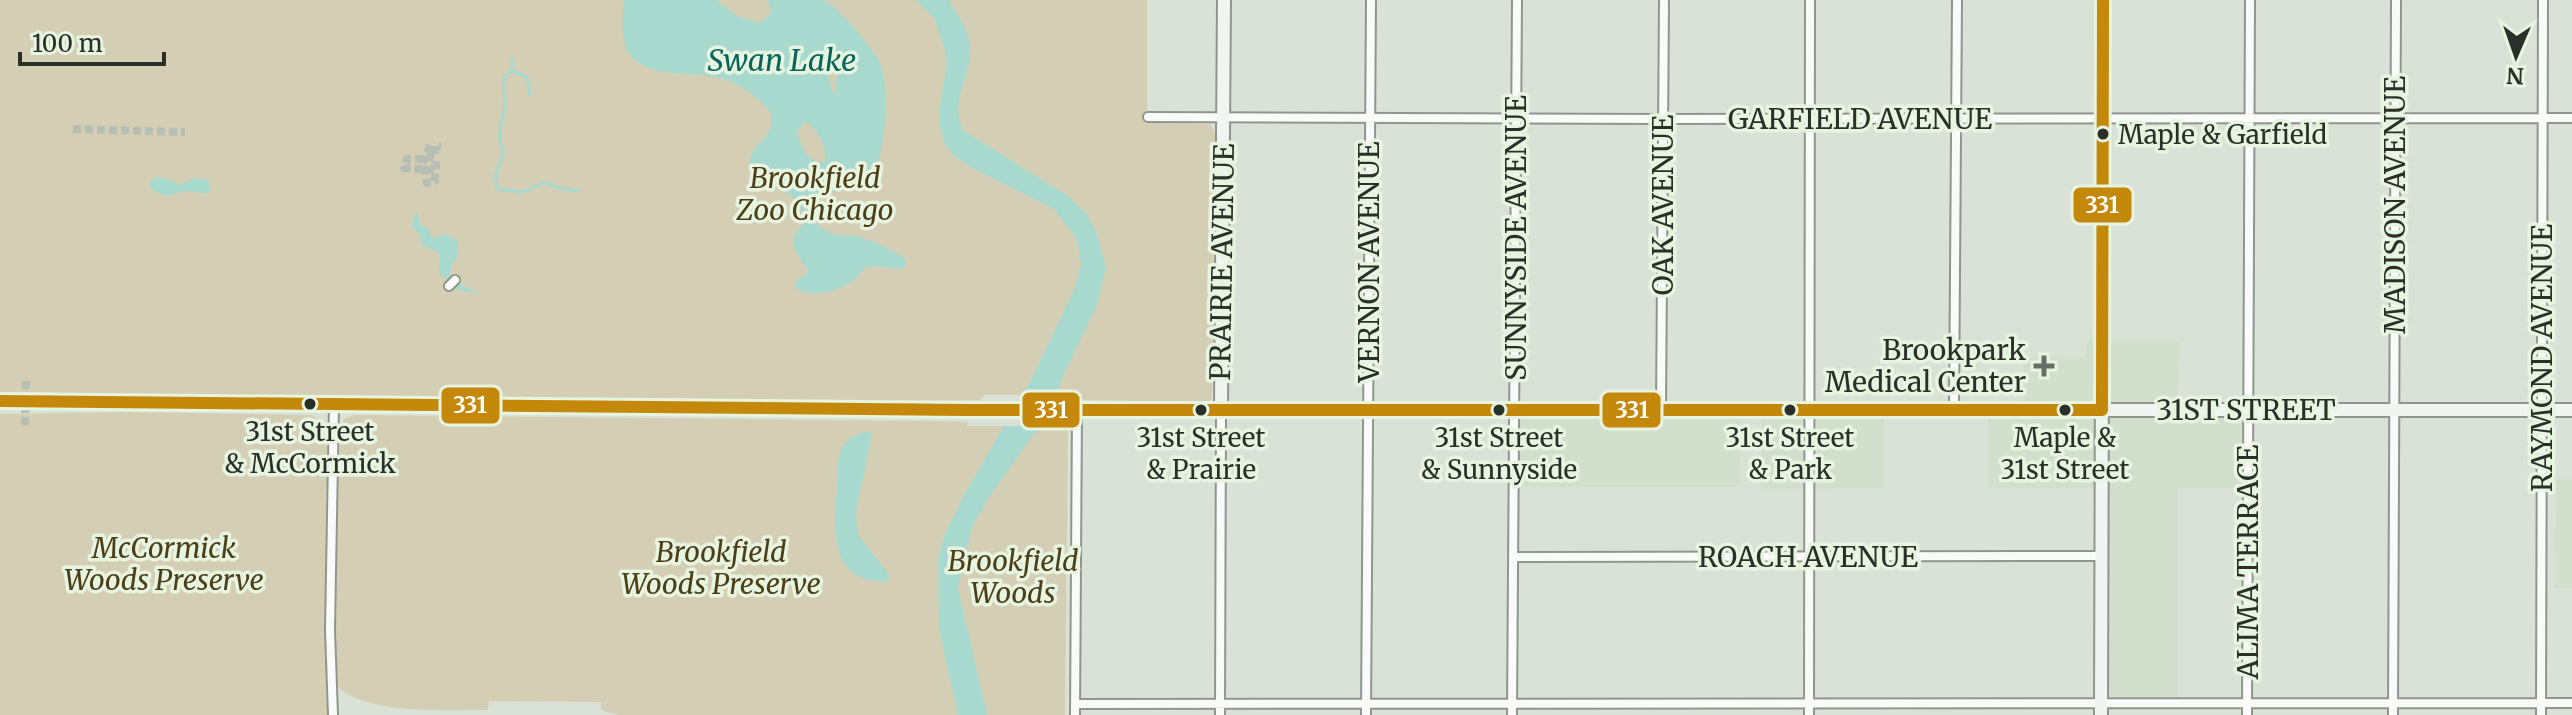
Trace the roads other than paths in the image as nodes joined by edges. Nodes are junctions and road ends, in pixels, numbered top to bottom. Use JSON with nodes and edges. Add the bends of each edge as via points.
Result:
{"nodes":[{"id":1,"x":1224,"y":0,"type":"edge"},
{"id":2,"x":1371,"y":0,"type":"edge"},
{"id":3,"x":1517,"y":0,"type":"edge"},
{"id":4,"x":1664,"y":0,"type":"edge"},
{"id":5,"x":1810,"y":0,"type":"edge"},
{"id":6,"x":1957,"y":0,"type":"edge"},
{"id":7,"x":2103,"y":0,"type":"edge"},
{"id":8,"x":2250,"y":0,"type":"edge"},
{"id":9,"x":2396,"y":0,"type":"edge"},
{"id":10,"x":2543,"y":0,"type":"edge"},
{"id":11,"x":1148,"y":117,"type":"dead end"},
{"id":12,"x":1223,"y":118,"type":"junction"},
{"id":13,"x":1370,"y":118,"type":"junction"},
{"id":14,"x":1516,"y":118,"type":"junction"},
{"id":15,"x":1809,"y":118,"type":"junction"},
{"id":16,"x":1956,"y":118,"type":"junction"},
{"id":17,"x":2103,"y":118,"type":"junction"},
{"id":18,"x":2395,"y":118,"type":"junction"},
{"id":19,"x":2543,"y":118,"type":"junction"},
{"id":20,"x":2572,"y":118,"type":"edge"},
{"id":21,"x":1663,"y":119,"type":"junction"},
{"id":22,"x":2249,"y":119,"type":"junction"},
{"id":23,"x":0,"y":401,"type":"edge"},
{"id":24,"x":334,"y":404,"type":"junction"},
{"id":25,"x":1077,"y":410,"type":"junction"},
{"id":26,"x":1221,"y":410,"type":"junction"},
{"id":27,"x":1368,"y":410,"type":"junction"},
{"id":28,"x":1515,"y":410,"type":"junction"},
{"id":29,"x":1661,"y":410,"type":"junction"},
{"id":30,"x":1809,"y":410,"type":"junction"},
{"id":31,"x":1954,"y":410,"type":"junction"},
{"id":32,"x":2102,"y":410,"type":"junction"},
{"id":33,"x":2249,"y":410,"type":"junction"},
{"id":34,"x":2394,"y":410,"type":"junction"},
{"id":35,"x":2542,"y":410,"type":"junction"},
{"id":36,"x":2572,"y":410,"type":"edge"},
{"id":37,"x":2102,"y":556,"type":"junction"},
{"id":38,"x":1514,"y":557,"type":"junction"},
{"id":39,"x":1810,"y":557,"type":"junction"},
{"id":40,"x":1512,"y":703,"type":"junction"},
{"id":41,"x":1809,"y":703,"type":"junction"},
{"id":42,"x":2247,"y":703,"type":"junction"},
{"id":43,"x":2393,"y":703,"type":"junction"},
{"id":44,"x":2541,"y":703,"type":"junction"},
{"id":45,"x":2572,"y":703,"type":"edge"},
{"id":46,"x":1075,"y":704,"type":"junction"},
{"id":47,"x":1221,"y":704,"type":"junction"},
{"id":48,"x":1367,"y":704,"type":"junction"},
{"id":49,"x":2101,"y":709,"type":"edge"},
{"id":50,"x":333,"y":715,"type":"edge"},
{"id":51,"x":1075,"y":715,"type":"edge"},
{"id":52,"x":1220,"y":715,"type":"edge"},
{"id":53,"x":1366,"y":715,"type":"edge"},
{"id":54,"x":1512,"y":715,"type":"edge"},
{"id":55,"x":1809,"y":715,"type":"edge"},
{"id":56,"x":2247,"y":715,"type":"edge"},
{"id":57,"x":2393,"y":715,"type":"edge"},
{"id":58,"x":2541,"y":715,"type":"edge"}],
"edges":[{"from":1,"to":12,"type":"main road","name":"PRAIRIE AVENUE"},
{"from":2,"to":13,"type":"street","name":"VERNON AVENUE"},
{"from":3,"to":14,"type":"street","name":"SUNNYSIDE AVENUE"},
{"from":4,"to":21,"type":"street","name":"OAK AVENUE"},
{"from":5,"to":15,"type":"street"},
{"from":6,"to":16,"type":"street"},
{"from":7,"to":17,"type":"main road"},
{"from":8,"to":22,"type":"street","name":"ALIMA TERRACE"},
{"from":9,"to":18,"type":"street","name":"MADISON AVENUE"},
{"from":10,"to":19,"type":"street","name":"RAYMOND AVENUE"},
{"from":11,"to":12,"type":"street","name":"GARFIELD AVENUE"},
{"from":12,"to":13,"type":"street","name":"GARFIELD AVENUE"},
{"from":12,"to":26,"type":"main road","name":"PRAIRIE AVENUE"},
{"from":13,"to":14,"type":"street","name":"GARFIELD AVENUE"},
{"from":13,"to":27,"type":"street","name":"VERNON AVENUE"},
{"from":14,"to":21,"type":"street","name":"GARFIELD AVENUE"},
{"from":14,"to":28,"type":"street","name":"SUNNYSIDE AVENUE"},
{"from":15,"to":16,"type":"street","name":"GARFIELD AVENUE"},
{"from":15,"to":21,"type":"street","name":"GARFIELD AVENUE"},
{"from":15,"to":30,"type":"street"},
{"from":16,"to":17,"type":"street","name":"GARFIELD AVENUE"},
{"from":16,"to":31,"type":"street"},
{"from":17,"to":22,"type":"street","name":"GARFIELD AVENUE"},
{"from":17,"to":32,"type":"main road"},
{"from":18,"to":19,"type":"street","name":"GARFIELD AVENUE"},
{"from":18,"to":22,"type":"street","name":"GARFIELD AVENUE"},
{"from":18,"to":34,"type":"street","name":"MADISON AVENUE"},
{"from":19,"to":20,"type":"street","name":"GARFIELD AVENUE"},
{"from":19,"to":35,"type":"street","name":"RAYMOND AVENUE"},
{"from":21,"to":29,"type":"street","name":"OAK AVENUE"},
{"from":22,"to":33,"type":"street","name":"ALIMA TERRACE"},
{"from":23,"to":24,"type":"main road","name":"31ST STREET"},
{"from":24,"to":25,"type":"main road","name":"31ST STREET"},
{"from":24,"to":50,"type":"street"},
{"from":25,"to":26,"type":"main road","name":"31ST STREET"},
{"from":25,"to":46,"type":"street"},
{"from":26,"to":27,"type":"main road","name":"31ST STREET"},
{"from":26,"to":47,"type":"street","name":"PRAIRIE AVENUE"},
{"from":27,"to":28,"type":"main road","name":"31ST STREET"},
{"from":27,"to":48,"type":"street","name":"VERNON AVENUE"},
{"from":28,"to":29,"type":"main road","name":"31ST STREET"},
{"from":28,"to":38,"type":"street","name":"SUNNYSIDE AVENUE"},
{"from":29,"to":30,"type":"main road","name":"31ST STREET"},
{"from":30,"to":31,"type":"main road","name":"31ST STREET"},
{"from":30,"to":39,"type":"street"},
{"from":31,"to":32,"type":"main road","name":"31ST STREET"},
{"from":32,"to":33,"type":"main road","name":"31ST STREET"},
{"from":32,"to":37,"type":"main road"},
{"from":33,"to":34,"type":"main road","name":"31ST STREET"},
{"from":33,"to":42,"type":"street","name":"ALIMA TERRACE"},
{"from":34,"to":35,"type":"main road","name":"31ST STREET"},
{"from":34,"to":43,"type":"street","name":"MADISON AVENUE"},
{"from":35,"to":36,"type":"main road","name":"31ST STREET"},
{"from":35,"to":44,"type":"street","name":"RAYMOND AVENUE"},
{"from":37,"to":39,"type":"street","name":"ROACH AVENUE"},
{"from":37,"to":49,"type":"main road"},
{"from":38,"to":39,"type":"street","name":"ROACH AVENUE"},
{"from":38,"to":40,"type":"street","name":"SUNNYSIDE AVENUE"},
{"from":39,"to":41,"type":"street"},
{"from":40,"to":41,"type":"street"},
{"from":40,"to":48,"type":"street"},
{"from":40,"to":54,"type":"street","name":"SUNNYSIDE AVENUE"},
{"from":41,"to":49,"type":"street"},
{"from":41,"to":55,"type":"street"},
{"from":42,"to":43,"type":"street"},
{"from":42,"to":49,"type":"street"},
{"from":42,"to":56,"type":"street","name":"ALIMA TERRACE"},
{"from":43,"to":44,"type":"street"},
{"from":43,"to":57,"type":"street","name":"MADISON AVENUE"},
{"from":44,"to":45,"type":"street"},
{"from":44,"to":58,"type":"street","name":"RAYMOND AVENUE"},
{"from":46,"to":47,"type":"street"},
{"from":46,"to":51,"type":"street"},
{"from":47,"to":48,"type":"street"},
{"from":47,"to":52,"type":"street","name":"PRAIRIE AVENUE"},
{"from":48,"to":53,"type":"street","name":"VERNON AVENUE"}]}
